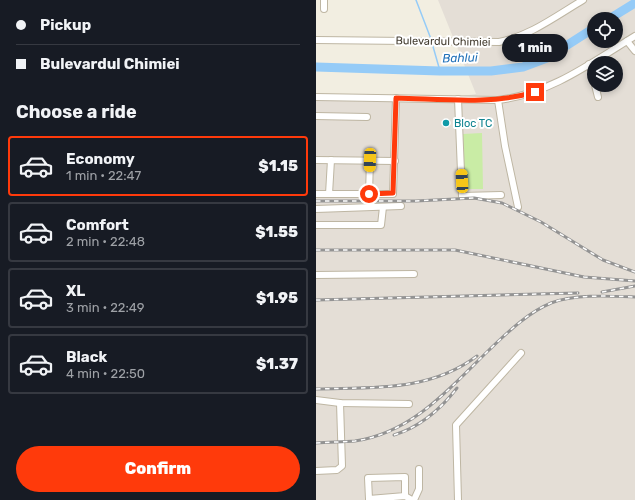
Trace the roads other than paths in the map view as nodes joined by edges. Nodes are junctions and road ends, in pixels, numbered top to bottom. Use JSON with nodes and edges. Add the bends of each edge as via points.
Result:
{"nodes":[{"id":1,"x":324,"y":0,"type":"edge"},
{"id":2,"x":583,"y":0,"type":"edge"},
{"id":3,"x":324,"y":9,"type":"dead end"},
{"id":4,"x":635,"y":36,"type":"edge"},
{"id":5,"x":316,"y":40,"type":"edge"},
{"id":6,"x":628,"y":40,"type":"junction"},
{"id":7,"x":635,"y":51,"type":"edge"},
{"id":8,"x":602,"y":56,"type":"edge"},
{"id":9,"x":587,"y":65,"type":"edge"},
{"id":10,"x":597,"y":92,"type":"edge"},
{"id":11,"x":316,"y":97,"type":"edge"},
{"id":12,"x":598,"y":97,"type":"dead end"},
{"id":13,"x":396,"y":98,"type":"junction"},
{"id":14,"x":458,"y":99,"type":"junction"},
{"id":15,"x":498,"y":100,"type":"junction"},
{"id":16,"x":316,"y":116,"type":"edge"},
{"id":17,"x":367,"y":117,"type":"dead end"},
{"id":18,"x":316,"y":160,"type":"edge"},
{"id":19,"x":331,"y":160,"type":"junction"},
{"id":20,"x":370,"y":160,"type":"junction"},
{"id":21,"x":395,"y":161,"type":"junction"},
{"id":22,"x":316,"y":194,"type":"edge"},
{"id":23,"x":329,"y":194,"type":"junction"},
{"id":24,"x":369,"y":194,"type":"junction"},
{"id":25,"x":501,"y":195,"type":"dead end"},
{"id":26,"x":401,"y":206,"type":"dead end"},
{"id":27,"x":383,"y":207,"type":"junction"},
{"id":28,"x":518,"y":207,"type":"dead end"},
{"id":29,"x":316,"y":209,"type":"edge"},
{"id":30,"x":316,"y":225,"type":"edge"},
{"id":31,"x":414,"y":274,"type":"dead end"},
{"id":32,"x":316,"y":275,"type":"edge"},
{"id":33,"x":521,"y":353,"type":"dead end"},
{"id":34,"x":316,"y":400,"type":"edge"},
{"id":35,"x":340,"y":404,"type":"junction"},
{"id":36,"x":409,"y":404,"type":"dead end"},
{"id":37,"x":419,"y":469,"type":"dead end"},
{"id":38,"x":316,"y":471,"type":"edge"},
{"id":39,"x":405,"y":496,"type":"junction"},
{"id":40,"x":413,"y":500,"type":"edge"},
{"id":41,"x":458,"y":500,"type":"edge"}],
"edges":[{"from":1,"to":3,"type":"street"},
{"from":2,"to":5,"type":"street","name":"Bulevardul Chimiei","via":[[536,29],[511,40],[498,42]]},
{"from":4,"to":6,"type":"street"},
{"from":6,"to":7,"type":"street"},
{"from":6,"to":8,"type":"street"},
{"from":9,"to":15,"type":"street","via":[[571,76],[535,92]]},
{"from":10,"to":12,"type":"street"},
{"from":11,"to":13,"type":"street"},
{"from":13,"to":14,"type":"street"},
{"from":13,"to":21,"type":"street"},
{"from":14,"to":15,"type":"street"},
{"from":14,"to":25,"type":"street","via":[[462,196]]},
{"from":15,"to":28,"type":"street","via":[[504,146]]},
{"from":16,"to":17,"type":"street"},
{"from":18,"to":19,"type":"street"},
{"from":19,"to":20,"type":"street"},
{"from":19,"to":23,"type":"street"},
{"from":20,"to":21,"type":"street"},
{"from":20,"to":24,"type":"street"},
{"from":21,"to":24,"type":"street","via":[[393,193]]},
{"from":22,"to":23,"type":"street"},
{"from":23,"to":24,"type":"street"},
{"from":26,"to":27,"type":"street"},
{"from":27,"to":29,"type":"street"},
{"from":27,"to":30,"type":"street","via":[[380,225]]},
{"from":31,"to":32,"type":"street"},
{"from":33,"to":41,"type":"street","via":[[456,425]]},
{"from":34,"to":35,"type":"street"},
{"from":35,"to":36,"type":"street"},
{"from":35,"to":38,"type":"street","via":[[342,466],[337,470]]},
{"from":37,"to":40,"type":"street","via":[[418,489]]},
{"from":39,"to":39,"type":"street","via":[[368,498],[368,478],[405,477]]},
{"from":39,"to":40,"type":"street"}]}
